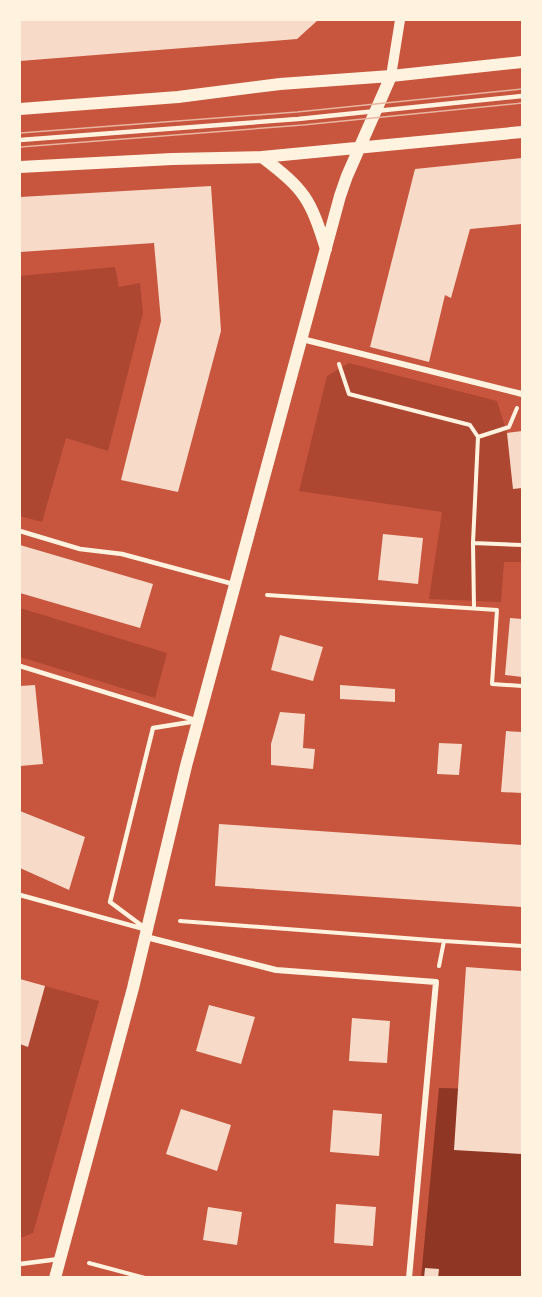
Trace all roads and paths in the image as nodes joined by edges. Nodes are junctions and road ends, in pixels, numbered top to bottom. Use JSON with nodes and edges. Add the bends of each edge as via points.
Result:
{"nodes":[{"id":1,"x":400,"y":20,"type":"edge"},
{"id":2,"x":522,"y":62,"type":"edge"},
{"id":3,"x":391,"y":76,"type":"junction"},
{"id":4,"x":522,"y":96,"type":"edge"},
{"id":5,"x":20,"y":109,"type":"edge"},
{"id":6,"x":377,"y":112,"type":"junction"},
{"id":7,"x":522,"y":132,"type":"edge"},
{"id":8,"x":20,"y":140,"type":"edge"},
{"id":9,"x":359,"y":148,"type":"junction"},
{"id":10,"x":262,"y":157,"type":"junction"},
{"id":11,"x":20,"y":167,"type":"edge"},
{"id":12,"x":326,"y":249,"type":"junction"},
{"id":13,"x":302,"y":339,"type":"junction"},
{"id":14,"x":333,"y":347,"type":"junction"},
{"id":15,"x":522,"y":394,"type":"edge"},
{"id":16,"x":518,"y":406,"type":"dead end"},
{"id":17,"x":478,"y":437,"type":"junction"},
{"id":18,"x":20,"y":531,"type":"edge"},
{"id":19,"x":474,"y":543,"type":"junction"},
{"id":20,"x":522,"y":545,"type":"edge"},
{"id":21,"x":235,"y":585,"type":"junction"},
{"id":22,"x":267,"y":595,"type":"dead end"},
{"id":23,"x":474,"y":608,"type":"junction"},
{"id":24,"x":20,"y":666,"type":"edge"},
{"id":25,"x":522,"y":686,"type":"edge"},
{"id":26,"x":198,"y":721,"type":"junction"},
{"id":27,"x":20,"y":895,"type":"edge"},
{"id":28,"x":180,"y":921,"type":"dead end"},
{"id":29,"x":146,"y":933,"type":"junction"},
{"id":30,"x":444,"y":940,"type":"junction"},
{"id":31,"x":522,"y":946,"type":"edge"},
{"id":32,"x":436,"y":982,"type":"junction"},
{"id":33,"x":59,"y":1259,"type":"junction"},
{"id":34,"x":89,"y":1263,"type":"dead end"},
{"id":35,"x":20,"y":1264,"type":"edge"},
{"id":36,"x":55,"y":1278,"type":"edge"},
{"id":37,"x":145,"y":1278,"type":"edge"},
{"id":38,"x":409,"y":1278,"type":"edge"}],
"edges":[{"from":1,"to":3,"type":"street"},
{"from":2,"to":3,"type":"main road"},
{"from":3,"to":5,"type":"main road"},
{"from":3,"to":6,"type":"main road"},
{"from":4,"to":6,"type":"lane"},
{"from":6,"to":8,"type":"lane"},
{"from":6,"to":9,"type":"main road"},
{"from":7,"to":9,"type":"main road"},
{"from":9,"to":10,"type":"main road"},
{"from":9,"to":12,"type":"main road"},
{"from":10,"to":11,"type":"main road"},
{"from":10,"to":12,"type":"main road","via":[[307,197]]},
{"from":12,"to":13,"type":"main road"},
{"from":13,"to":14,"type":"street"},
{"from":13,"to":21,"type":"main road"},
{"from":14,"to":15,"type":"street"},
{"from":14,"to":17,"type":"path","via":[[349,394],[470,425]]},
{"from":16,"to":17,"type":"path","via":[[509,427]]},
{"from":17,"to":19,"type":"path"},
{"from":18,"to":21,"type":"lane"},
{"from":19,"to":20,"type":"path"},
{"from":19,"to":23,"type":"path"},
{"from":21,"to":26,"type":"main road"},
{"from":22,"to":23,"type":"path"},
{"from":23,"to":25,"type":"path","via":[[497,610],[492,684]]},
{"from":24,"to":26,"type":"lane"},
{"from":26,"to":29,"type":"main road"},
{"from":26,"to":29,"type":"lane","via":[[153,728],[110,902]]},
{"from":27,"to":29,"type":"lane"},
{"from":28,"to":30,"type":"path"},
{"from":29,"to":32,"type":"street","via":[[276,970]]},
{"from":29,"to":33,"type":"main road"},
{"from":30,"to":31,"type":"path"},
{"from":30,"to":32,"type":"path"},
{"from":32,"to":38,"type":"street"},
{"from":33,"to":35,"type":"lane"},
{"from":33,"to":36,"type":"main road"},
{"from":34,"to":37,"type":"path"}]}
